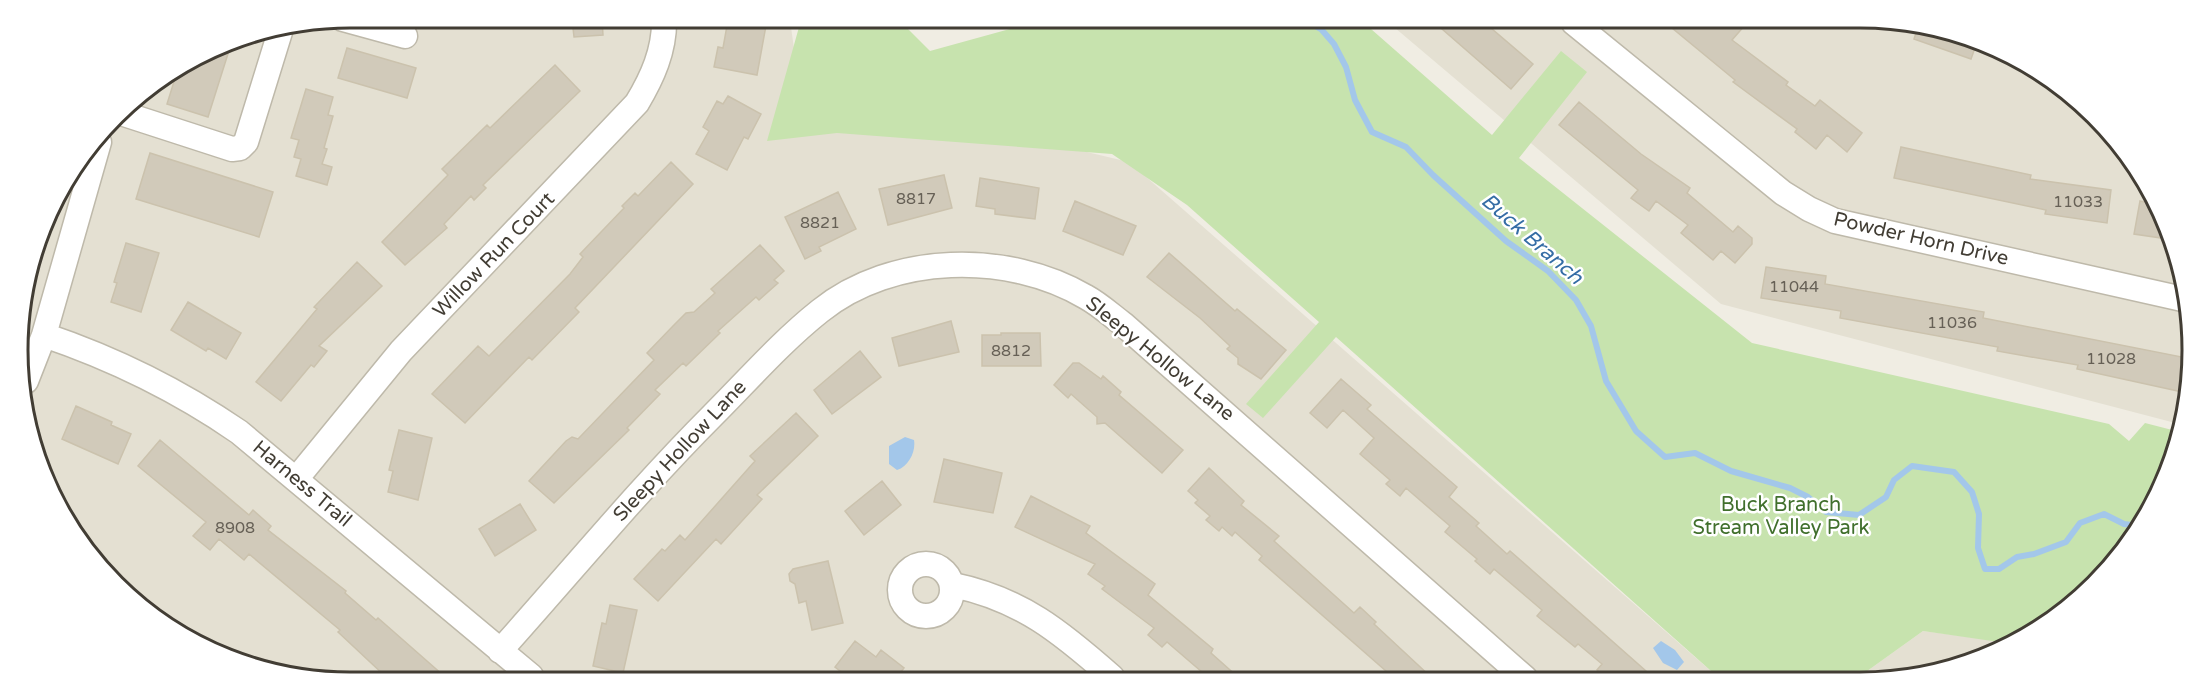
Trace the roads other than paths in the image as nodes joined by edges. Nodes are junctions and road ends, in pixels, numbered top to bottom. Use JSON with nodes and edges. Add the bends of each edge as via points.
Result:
{"nodes":[{"id":1,"x":374,"y":28,"type":"edge"},
{"id":2,"x":663,"y":28,"type":"edge"},
{"id":3,"x":1580,"y":28,"type":"edge"},
{"id":4,"x":405,"y":36,"type":"dead end"},
{"id":5,"x":279,"y":37,"type":"edge"},
{"id":6,"x":130,"y":116,"type":"edge"},
{"id":7,"x":96,"y":153,"type":"edge"},
{"id":8,"x":2178,"y":298,"type":"edge"},
{"id":9,"x":44,"y":335,"type":"junction"},
{"id":10,"x":29,"y":373,"type":"edge"},
{"id":11,"x":297,"y":478,"type":"junction"},
{"id":12,"x":953,"y":585,"type":"dead end"},
{"id":13,"x":500,"y":651,"type":"junction"},
{"id":14,"x":526,"y":672,"type":"edge"},
{"id":15,"x":1106,"y":672,"type":"edge"},
{"id":16,"x":1518,"y":672,"type":"edge"}],
"edges":[{"from":1,"to":4,"type":"street"},
{"from":2,"to":11,"type":"street","name":"Willow Run Court","via":[[654,70],[637,103],[401,351]]},
{"from":3,"to":8,"type":"street","name":"Powder Horn Drive","via":[[1783,193],[1835,221]]},
{"from":5,"to":6,"type":"street","via":[[246,142],[240,148],[232,149]]},
{"from":7,"to":9,"type":"street"},
{"from":9,"to":10,"type":"street"},
{"from":9,"to":11,"type":"street","name":"Harness Trail","via":[[111,359],[191,400]]},
{"from":11,"to":13,"type":"street","name":"Harness Trail"},
{"from":12,"to":15,"type":"street","via":[[989,593],[1018,606]]},
{"from":13,"to":14,"type":"street","name":"Harness Trail"},
{"from":13,"to":16,"type":"street","name":"Sleepy Hollow Lane","via":[[638,494],[822,310],[859,288],[908,271],[981,265],[1053,281],[1087,297],[1123,324]]}]}
